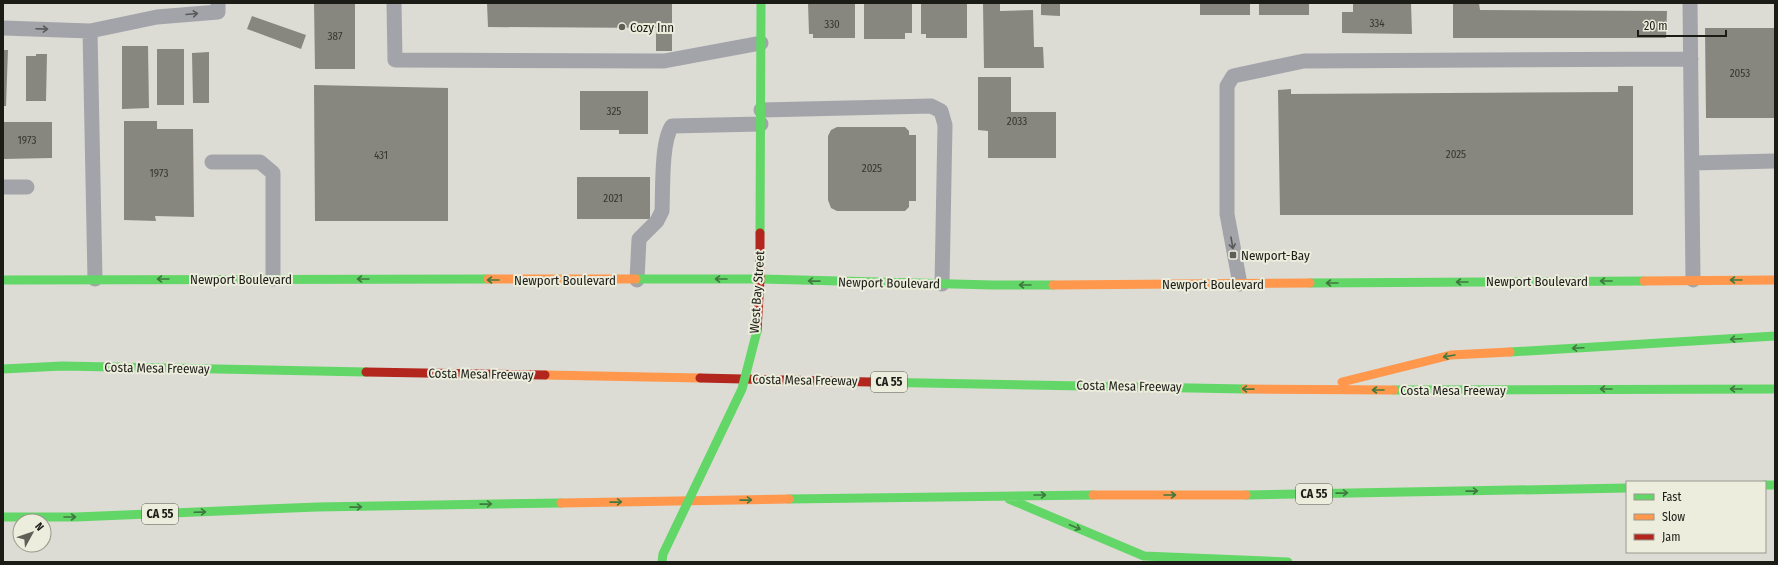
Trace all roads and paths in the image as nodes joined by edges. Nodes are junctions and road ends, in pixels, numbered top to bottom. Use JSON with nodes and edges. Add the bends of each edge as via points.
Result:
{"nodes":[{"id":1,"x":218,"y":3,"type":"edge"},
{"id":2,"x":394,"y":3,"type":"edge"},
{"id":3,"x":761,"y":3,"type":"edge"},
{"id":4,"x":1690,"y":3,"type":"edge"},
{"id":5,"x":3,"y":28,"type":"edge"},
{"id":6,"x":90,"y":31,"type":"junction"},
{"id":7,"x":761,"y":43,"type":"junction"},
{"id":8,"x":1691,"y":59,"type":"junction"},
{"id":9,"x":761,"y":117,"type":"junction"},
{"id":10,"x":1775,"y":161,"type":"edge"},
{"id":11,"x":212,"y":162,"type":"dead end"},
{"id":12,"x":1692,"y":163,"type":"junction"},
{"id":13,"x":3,"y":187,"type":"edge"},
{"id":14,"x":27,"y":187,"type":"dead end"},
{"id":15,"x":95,"y":279,"type":"junction"},
{"id":16,"x":760,"y":279,"type":"junction"},
{"id":17,"x":3,"y":280,"type":"edge"},
{"id":18,"x":273,"y":280,"type":"junction"},
{"id":19,"x":637,"y":280,"type":"junction"},
{"id":20,"x":1693,"y":280,"type":"junction"},
{"id":21,"x":1775,"y":280,"type":"edge"},
{"id":22,"x":942,"y":284,"type":"junction"},
{"id":23,"x":1240,"y":284,"type":"junction"},
{"id":24,"x":1775,"y":336,"type":"edge"},
{"id":25,"x":3,"y":369,"type":"edge"},
{"id":26,"x":1775,"y":389,"type":"edge"},
{"id":27,"x":1308,"y":390,"type":"junction"},
{"id":28,"x":1626,"y":488,"type":"edge"},
{"id":29,"x":1001,"y":495,"type":"junction"},
{"id":30,"x":3,"y":517,"type":"edge"},
{"id":31,"x":662,"y":562,"type":"edge"},
{"id":32,"x":1288,"y":562,"type":"edge"}],
"edges":[{"from":6,"to":1,"type":"lane","one_way":true,"via":[[157,17],[218,12]]},
{"from":2,"to":7,"type":"lane","via":[[395,60],[664,62]]},
{"from":3,"to":7,"type":"main road","name":"West Bay Street"},
{"from":4,"to":8,"type":"lane"},
{"from":5,"to":6,"type":"lane","one_way":true},
{"from":6,"to":15,"type":"lane"},
{"from":7,"to":9,"type":"main road","name":"West Bay Street"},
{"from":8,"to":12,"type":"lane"},
{"from":8,"to":23,"type":"lane","one_way":true,"via":[[1304,61],[1233,76],[1227,86],[1227,214]]},
{"from":9,"to":16,"type":"main road","name":"West Bay Street"},
{"from":9,"to":19,"type":"lane","via":[[672,126],[666,146],[662,211],[657,221],[639,239]]},
{"from":9,"to":22,"type":"lane","via":[[931,106],[941,111],[945,125]]},
{"from":10,"to":12,"type":"lane"},
{"from":11,"to":18,"type":"lane","via":[[260,162],[273,173]]},
{"from":12,"to":20,"type":"lane"},
{"from":13,"to":14,"type":"lane"},
{"from":15,"to":17,"type":"main road","name":"Newport Boulevard"},
{"from":18,"to":15,"type":"main road","name":"Newport Boulevard","one_way":true},
{"from":16,"to":19,"type":"main road","name":"Newport Boulevard","one_way":true},
{"from":22,"to":16,"type":"main road","name":"Newport Boulevard","one_way":true},
{"from":16,"to":31,"type":"main road","name":"West Bay Street","bridge":true,"via":[[757,331],[742,389],[663,554]]},
{"from":19,"to":18,"type":"main road","name":"Newport Boulevard","one_way":true},
{"from":21,"to":20,"type":"main road","name":"Newport Boulevard","one_way":true},
{"from":20,"to":23,"type":"main road","name":"Newport Boulevard","one_way":true},
{"from":23,"to":22,"type":"main road","name":"Newport Boulevard","one_way":true},
{"from":24,"to":27,"type":"main road","one_way":true,"via":[[1451,355]]},
{"from":27,"to":25,"type":"main road","name":"Costa Mesa Freeway","number":"CA 55","one_way":true,"via":[[70,367]]},
{"from":26,"to":27,"type":"main road","name":"Costa Mesa Freeway","number":"CA 55","one_way":true},
{"from":29,"to":28,"type":"main road","number":"CA 55","one_way":true,"via":[[1236,495]]},
{"from":30,"to":29,"type":"main road","number":"CA 55","one_way":true,"via":[[76,517],[317,507]]},
{"from":29,"to":32,"type":"main road","one_way":true,"via":[[1144,556]]}]}
